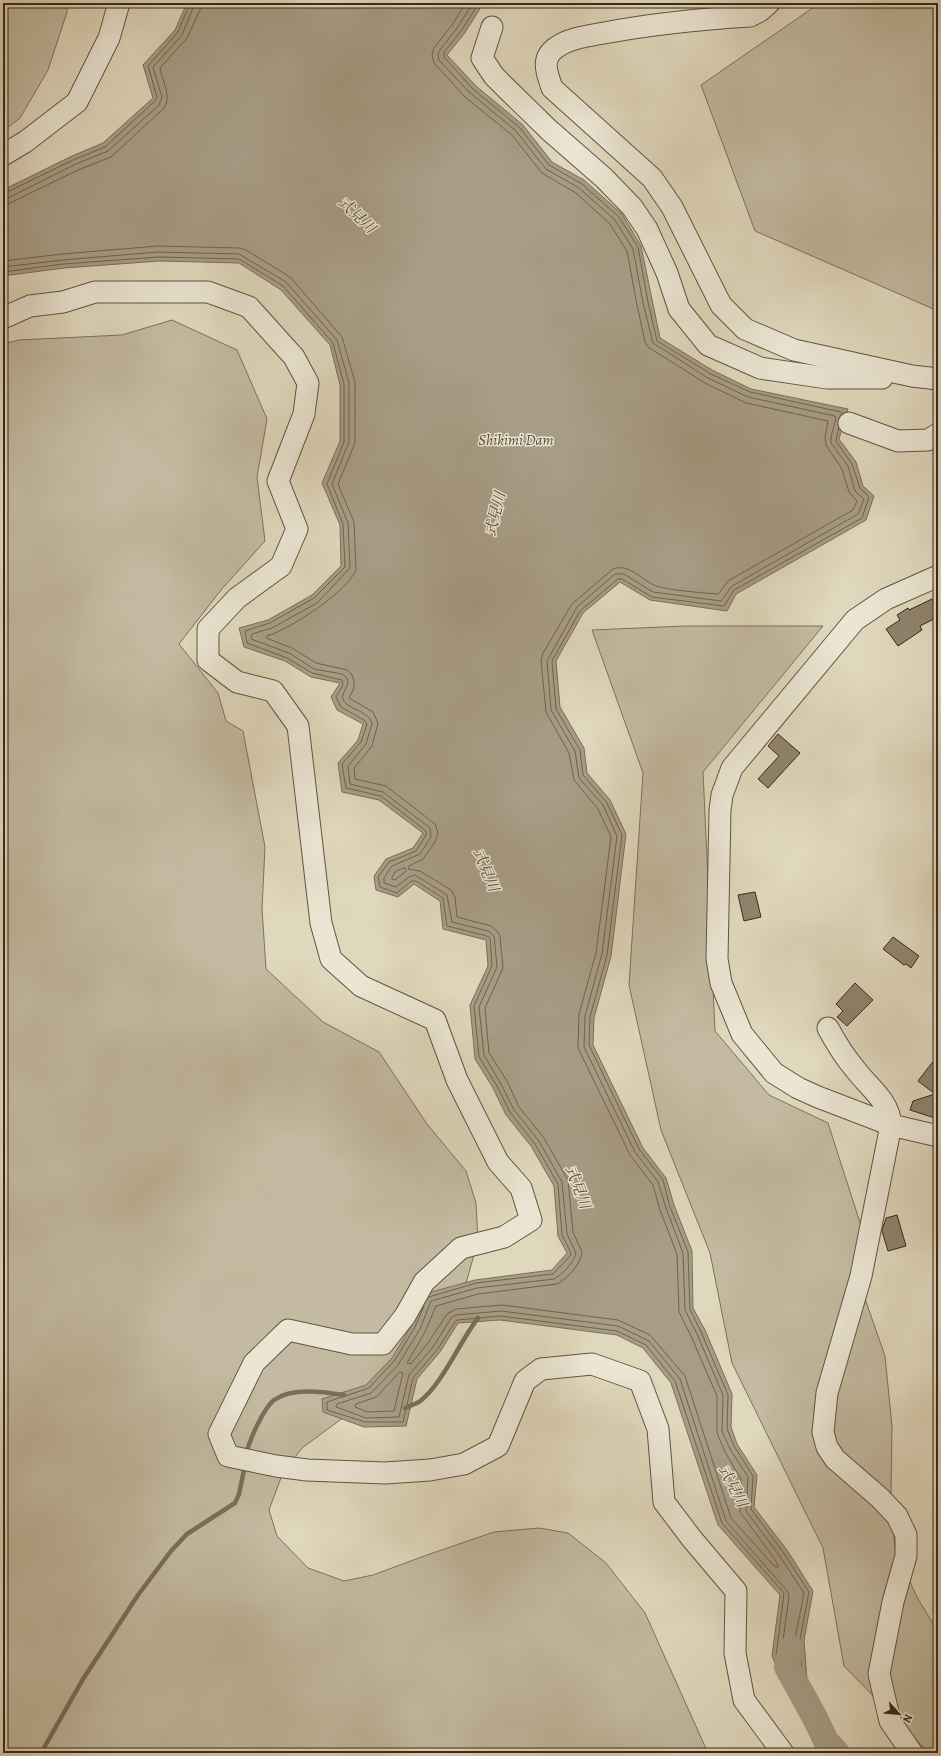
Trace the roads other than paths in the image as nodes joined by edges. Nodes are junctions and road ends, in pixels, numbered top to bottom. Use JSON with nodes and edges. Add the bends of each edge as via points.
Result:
{"nodes":[{"id":1,"x":119,"y":3,"type":"edge"},
{"id":2,"x":769,"y":3,"type":"edge"},
{"id":3,"x":492,"y":27,"type":"dead end"},
{"id":4,"x":3,"y":156,"type":"edge"},
{"id":5,"x":3,"y":318,"type":"edge"},
{"id":6,"x":902,"y":374,"type":"junction"},
{"id":7,"x":938,"y":379,"type":"edge"},
{"id":8,"x":849,"y":423,"type":"dead end"},
{"id":9,"x":938,"y":434,"type":"edge"},
{"id":10,"x":938,"y":576,"type":"edge"},
{"id":11,"x":828,"y":1028,"type":"dead end"},
{"id":12,"x":892,"y":1125,"type":"junction"},
{"id":13,"x":938,"y":1136,"type":"edge"},
{"id":14,"x":783,"y":1753,"type":"edge"},
{"id":15,"x":912,"y":1753,"type":"edge"}],
"edges":[{"from":1,"to":4,"type":"street","via":[[110,38],[77,102]]},
{"from":2,"to":6,"type":"street","via":[[750,16],[627,29],[576,38],[556,47],[546,60],[546,70],[552,88],[652,178],[672,207],[720,305],[745,329],[794,350]]},
{"from":3,"to":6,"type":"street","via":[[482,58],[494,76],[632,207],[647,229],[667,273],[679,309],[708,345],[760,368],[827,378],[877,378]]},
{"from":5,"to":14,"type":"street","via":[[30,306],[63,302],[95,292],[208,292],[249,307],[294,357],[308,383],[304,414],[278,481],[297,529],[281,566],[237,598],[208,629],[208,660],[237,682],[273,691],[298,726],[321,923],[331,960],[361,986],[435,1020],[457,1080],[498,1162],[521,1188],[531,1220],[504,1237],[461,1248],[424,1282],[405,1316],[383,1344],[352,1344],[288,1330],[254,1363],[219,1434],[228,1456],[307,1470],[385,1473],[430,1470],[464,1464],[498,1446],[525,1381],[541,1369],[592,1364],[640,1381],[658,1429],[664,1502],[692,1540],[736,1591],[735,1653],[744,1700]]},
{"from":6,"to":7,"type":"street"},
{"from":8,"to":9,"type":"street","via":[[898,441],[928,440]]},
{"from":10,"to":12,"type":"street","via":[[886,599],[855,620],[732,768],[722,794],[720,810],[717,959],[721,983],[742,1034],[774,1073],[798,1088]]},
{"from":11,"to":12,"type":"street","via":[[856,1071],[882,1098],[891,1116]]},
{"from":12,"to":13,"type":"street"},
{"from":12,"to":15,"type":"street","via":[[861,1276],[827,1393],[823,1432],[827,1447],[835,1459],[897,1516],[906,1535],[906,1556],[893,1602],[879,1674],[890,1721]]}]}
